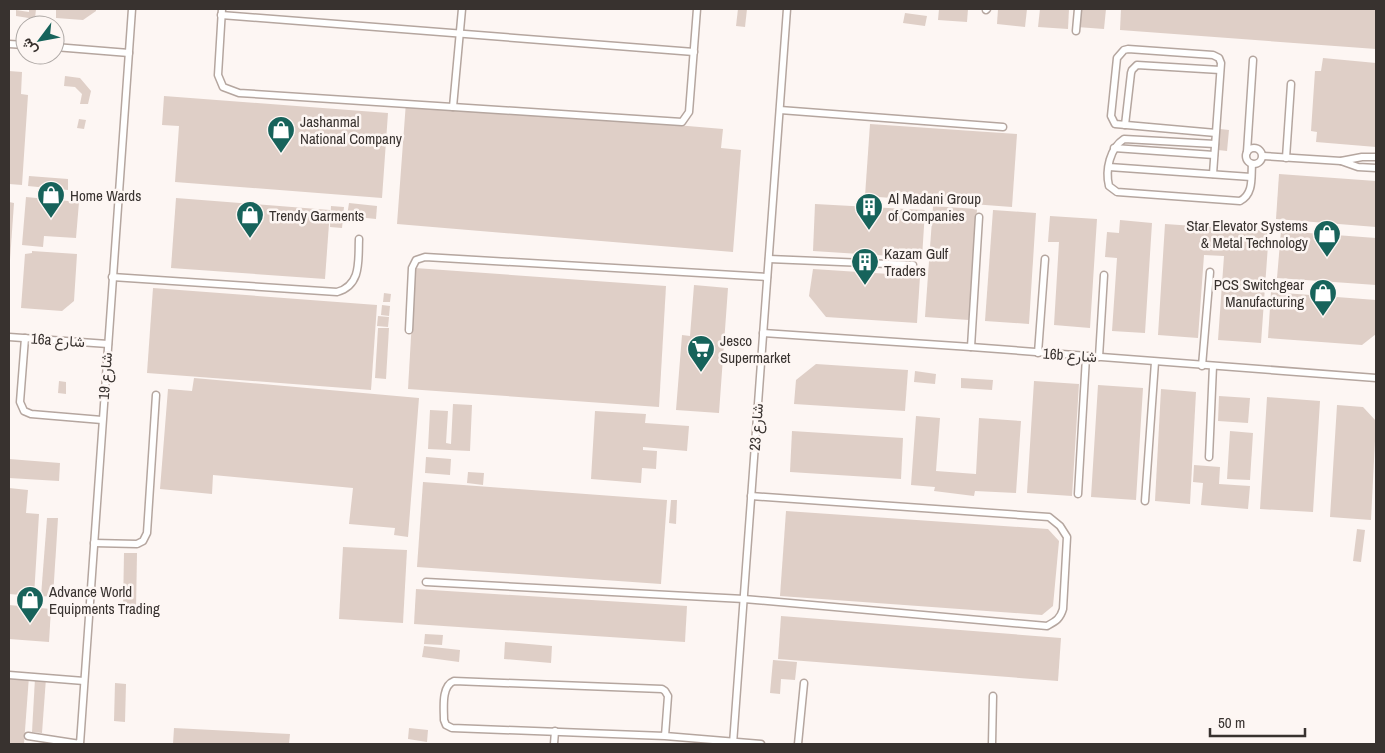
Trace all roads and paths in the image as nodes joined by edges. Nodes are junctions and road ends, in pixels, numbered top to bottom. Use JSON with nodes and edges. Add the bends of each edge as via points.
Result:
{"nodes":[{"id":1,"x":132,"y":9,"type":"edge"},
{"id":2,"x":462,"y":9,"type":"edge"},
{"id":3,"x":697,"y":9,"type":"edge"},
{"id":4,"x":787,"y":9,"type":"edge"},
{"id":5,"x":1078,"y":9,"type":"edge"},
{"id":6,"x":221,"y":12,"type":"edge"},
{"id":7,"x":1076,"y":31,"type":"dead end"},
{"id":8,"x":460,"y":34,"type":"junction"},
{"id":9,"x":65,"y":49,"type":"edge"},
{"id":10,"x":694,"y":52,"type":"junction"},
{"id":11,"x":129,"y":53,"type":"junction"},
{"id":12,"x":1253,"y":60,"type":"dead end"},
{"id":13,"x":1220,"y":70,"type":"junction"},
{"id":14,"x":1291,"y":84,"type":"dead end"},
{"id":15,"x":453,"y":107,"type":"junction"},
{"id":16,"x":780,"y":110,"type":"junction"},
{"id":17,"x":1125,"y":126,"type":"junction"},
{"id":18,"x":1003,"y":127,"type":"dead end"},
{"id":19,"x":1216,"y":133,"type":"junction"},
{"id":20,"x":1215,"y":144,"type":"junction"},
{"id":21,"x":1114,"y":148,"type":"junction"},
{"id":22,"x":1247,"y":152,"type":"junction"},
{"id":23,"x":1214,"y":155,"type":"junction"},
{"id":24,"x":1262,"y":156,"type":"junction"},
{"id":25,"x":1376,"y":157,"type":"edge"},
{"id":26,"x":1286,"y":158,"type":"junction"},
{"id":27,"x":1342,"y":161,"type":"junction"},
{"id":28,"x":1252,"y":164,"type":"junction"},
{"id":29,"x":1109,"y":167,"type":"junction"},
{"id":30,"x":1376,"y":168,"type":"edge"},
{"id":31,"x":1213,"y":174,"type":"junction"},
{"id":32,"x":1251,"y":177,"type":"junction"},
{"id":33,"x":979,"y":217,"type":"dead end"},
{"id":34,"x":359,"y":239,"type":"dead end"},
{"id":35,"x":769,"y":259,"type":"junction"},
{"id":36,"x":1045,"y":260,"type":"dead end"},
{"id":37,"x":913,"y":265,"type":"dead end"},
{"id":38,"x":1210,"y":272,"type":"dead end"},
{"id":39,"x":1104,"y":275,"type":"dead end"},
{"id":40,"x":112,"y":277,"type":"junction"},
{"id":41,"x":767,"y":277,"type":"junction"},
{"id":42,"x":409,"y":330,"type":"dead end"},
{"id":43,"x":763,"y":333,"type":"junction"},
{"id":44,"x":9,"y":337,"type":"edge"},
{"id":45,"x":25,"y":338,"type":"junction"},
{"id":46,"x":108,"y":344,"type":"junction"},
{"id":47,"x":971,"y":347,"type":"junction"},
{"id":48,"x":1038,"y":353,"type":"junction"},
{"id":49,"x":1086,"y":357,"type":"junction"},
{"id":50,"x":1099,"y":357,"type":"junction"},
{"id":51,"x":1155,"y":362,"type":"junction"},
{"id":52,"x":1202,"y":366,"type":"junction"},
{"id":53,"x":1213,"y":366,"type":"junction"},
{"id":54,"x":1376,"y":378,"type":"edge"},
{"id":55,"x":156,"y":395,"type":"dead end"},
{"id":56,"x":102,"y":420,"type":"junction"},
{"id":57,"x":1209,"y":457,"type":"dead end"},
{"id":58,"x":1078,"y":494,"type":"dead end"},
{"id":59,"x":751,"y":496,"type":"junction"},
{"id":60,"x":1145,"y":501,"type":"dead end"},
{"id":61,"x":94,"y":543,"type":"junction"},
{"id":62,"x":426,"y":582,"type":"dead end"},
{"id":63,"x":744,"y":600,"type":"junction"},
{"id":64,"x":9,"y":675,"type":"edge"},
{"id":65,"x":84,"y":681,"type":"junction"},
{"id":66,"x":804,"y":683,"type":"dead end"},
{"id":67,"x":993,"y":696,"type":"dead end"},
{"id":68,"x":555,"y":731,"type":"junction"},
{"id":69,"x":28,"y":736,"type":"dead end"},
{"id":70,"x":665,"y":736,"type":"junction"},
{"id":71,"x":677,"y":736,"type":"junction"},
{"id":72,"x":733,"y":743,"type":"edge"},
{"id":73,"x":80,"y":744,"type":"edge"},
{"id":74,"x":554,"y":744,"type":"edge"},
{"id":75,"x":676,"y":744,"type":"edge"},
{"id":76,"x":761,"y":744,"type":"edge"},
{"id":77,"x":798,"y":744,"type":"edge"},
{"id":78,"x":992,"y":744,"type":"edge"}],
"edges":[{"from":1,"to":11,"type":"lane","name":"شارع 19"},
{"from":2,"to":8,"type":"lane"},
{"from":3,"to":10,"type":"lane"},
{"from":4,"to":16,"type":"lane","name":"شارع 23"},
{"from":5,"to":7,"type":"lane"},
{"from":6,"to":8,"type":"lane"},
{"from":6,"to":15,"type":"lane","via":[[218,75],[223,87],[239,93]]},
{"from":8,"to":10,"type":"lane"},
{"from":8,"to":15,"type":"lane"},
{"from":9,"to":11,"type":"lane"},
{"from":10,"to":15,"type":"lane","via":[[689,112],[682,122]]},
{"from":11,"to":40,"type":"lane","name":"شارع 19"},
{"from":12,"to":22,"type":"lane"},
{"from":13,"to":17,"type":"lane","via":[[1137,65],[1131,73]]},
{"from":13,"to":17,"type":"lane","via":[[1220,61],[1213,55],[1124,50],[1116,63],[1111,116],[1115,124]]},
{"from":13,"to":19,"type":"lane"},
{"from":14,"to":26,"type":"lane"},
{"from":16,"to":18,"type":"lane"},
{"from":16,"to":35,"type":"lane","name":"شارع 23"},
{"from":17,"to":19,"type":"lane"},
{"from":19,"to":20,"type":"lane"},
{"from":20,"to":21,"type":"lane","via":[[1128,138]]},
{"from":20,"to":23,"type":"lane"},
{"from":21,"to":23,"type":"lane"},
{"from":21,"to":29,"type":"lane"},
{"from":22,"to":24,"type":"lane","via":[[1257,148]]},
{"from":22,"to":28,"type":"lane","via":[[1247,159]]},
{"from":23,"to":31,"type":"lane"},
{"from":24,"to":26,"type":"lane"},
{"from":24,"to":28,"type":"lane","via":[[1259,162]]},
{"from":25,"to":27,"type":"lane"},
{"from":26,"to":27,"type":"lane"},
{"from":27,"to":30,"type":"lane","via":[[1358,167]]},
{"from":28,"to":32,"type":"lane"},
{"from":29,"to":31,"type":"lane"},
{"from":29,"to":32,"type":"lane","via":[[1109,186],[1117,192],[1236,201],[1243,200],[1248,194]]},
{"from":31,"to":32,"type":"lane"},
{"from":33,"to":47,"type":"lane"},
{"from":34,"to":40,"type":"lane","via":[[356,275],[349,286],[337,292]]},
{"from":35,"to":37,"type":"lane"},
{"from":35,"to":41,"type":"lane","name":"شارع 23"},
{"from":36,"to":48,"type":"lane"},
{"from":38,"to":52,"type":"lane"},
{"from":39,"to":50,"type":"lane"},
{"from":40,"to":46,"type":"lane","name":"شارع 19"},
{"from":41,"to":42,"type":"lane","via":[[425,256],[416,260],[412,268]]},
{"from":41,"to":43,"type":"lane","name":"شارع 23"},
{"from":43,"to":47,"type":"lane","name":"16b شارع"},
{"from":43,"to":59,"type":"lane","name":"شارع 23"},
{"from":44,"to":45,"type":"lane","name":"16a شارع"},
{"from":45,"to":46,"type":"lane","name":"16a شارع"},
{"from":45,"to":56,"type":"lane","via":[[20,402],[24,411]]},
{"from":46,"to":56,"type":"lane","name":"شارع 19"},
{"from":47,"to":48,"type":"lane","name":"16b شارع"},
{"from":48,"to":49,"type":"lane","name":"16b شارع"},
{"from":49,"to":50,"type":"lane","name":"16b شارع"},
{"from":49,"to":58,"type":"lane"},
{"from":50,"to":51,"type":"lane","name":"16b شارع"},
{"from":51,"to":52,"type":"lane","name":"16b شارع"},
{"from":51,"to":60,"type":"lane"},
{"from":52,"to":53,"type":"lane","name":"16b شارع"},
{"from":53,"to":54,"type":"lane","name":"16b شارع"},
{"from":53,"to":57,"type":"lane"},
{"from":55,"to":61,"type":"lane","via":[[147,533],[138,544]]},
{"from":56,"to":61,"type":"lane","name":"شارع 19"},
{"from":59,"to":63,"type":"lane","name":"شارع 23"},
{"from":59,"to":63,"type":"lane","via":[[1048,517],[1064,530],[1067,545],[1063,609],[1057,621],[1047,626]]},
{"from":61,"to":65,"type":"lane","name":"شارع 19"},
{"from":62,"to":63,"type":"lane"},
{"from":63,"to":72,"type":"lane","name":"شارع 23"},
{"from":64,"to":65,"type":"lane"},
{"from":65,"to":73,"type":"lane","name":"شارع 19"},
{"from":66,"to":77,"type":"lane"},
{"from":67,"to":78,"type":"lane"},
{"from":68,"to":70,"type":"lane"},
{"from":68,"to":70,"type":"lane","via":[[448,727],[444,720],[445,689],[454,681],[662,689],[668,696]]},
{"from":68,"to":74,"type":"lane"},
{"from":69,"to":73,"type":"lane"},
{"from":70,"to":71,"type":"lane"},
{"from":71,"to":72,"type":"lane"},
{"from":71,"to":75,"type":"lane"},
{"from":72,"to":76,"type":"lane"}]}
